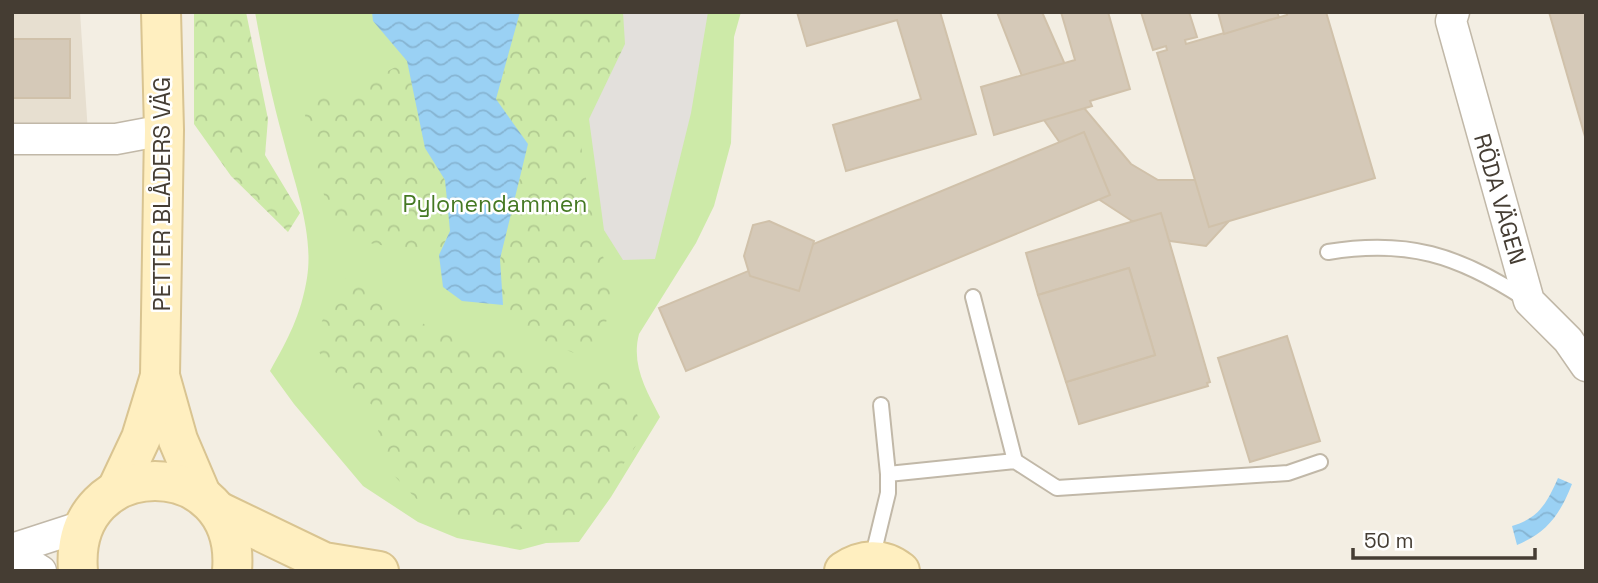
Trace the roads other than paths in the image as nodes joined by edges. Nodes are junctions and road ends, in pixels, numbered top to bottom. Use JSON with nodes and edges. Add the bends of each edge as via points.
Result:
{"nodes":[{"id":1,"x":161,"y":12,"type":"edge"},
{"id":2,"x":1454,"y":12,"type":"edge"},
{"id":3,"x":164,"y":130,"type":"junction"},
{"id":4,"x":12,"y":139,"type":"edge"},
{"id":5,"x":1328,"y":252,"type":"dead end"},
{"id":6,"x":973,"y":297,"type":"dead end"},
{"id":7,"x":1529,"y":301,"type":"junction"},
{"id":8,"x":1586,"y":366,"type":"edge"},
{"id":9,"x":160,"y":376,"type":"junction"},
{"id":10,"x":881,"y":405,"type":"dead end"},
{"id":11,"x":1015,"y":461,"type":"junction"},
{"id":12,"x":1320,"y":462,"type":"dead end"},
{"id":13,"x":888,"y":474,"type":"junction"},
{"id":14,"x":117,"y":489,"type":"junction"},
{"id":15,"x":209,"y":503,"type":"junction"},
{"id":16,"x":83,"y":526,"type":"junction"},
{"id":17,"x":12,"y":551,"type":"edge"},
{"id":18,"x":872,"y":567,"type":"edge"},
{"id":19,"x":41,"y":571,"type":"edge"},
{"id":20,"x":78,"y":571,"type":"edge"},
{"id":21,"x":232,"y":571,"type":"edge"},
{"id":22,"x":379,"y":571,"type":"edge"}],
"edges":[{"from":1,"to":3,"type":"street","name":"PETTER BLÅDERS VÄG"},
{"from":2,"to":7,"type":"street","name":"RÖDA VÄGEN","via":[[1451,22]]},
{"from":3,"to":4,"type":"street","via":[[116,139]]},
{"from":3,"to":9,"type":"street","name":"PETTER BLÅDERS VÄG"},
{"from":5,"to":7,"type":"lane","via":[[1412,249],[1454,259]]},
{"from":6,"to":11,"type":"lane"},
{"from":7,"to":8,"type":"street","name":"RÖDA VÄGEN"},
{"from":9,"to":14,"type":"street","name":"PETTER BLÅDERS VÄG","via":[[141,438]]},
{"from":9,"to":15,"type":"street","name":"PETTER BLÅDERS VÄG","via":[[178,440]]},
{"from":10,"to":13,"type":"lane"},
{"from":11,"to":12,"type":"lane","via":[[1056,488],[1288,473]]},
{"from":11,"to":13,"type":"lane"},
{"from":13,"to":18,"type":"lane"},
{"from":14,"to":15,"type":"street","via":[[159,480],[181,484]]},
{"from":14,"to":16,"type":"street","via":[[97,505]]},
{"from":15,"to":21,"type":"street","name":"PETTER BLÅDERS VÄG","via":[[229,531]]},
{"from":15,"to":22,"type":"street","via":[[324,562]]},
{"from":16,"to":17,"type":"street"},
{"from":16,"to":20,"type":"street"},
{"from":17,"to":19,"type":"street"}]}
